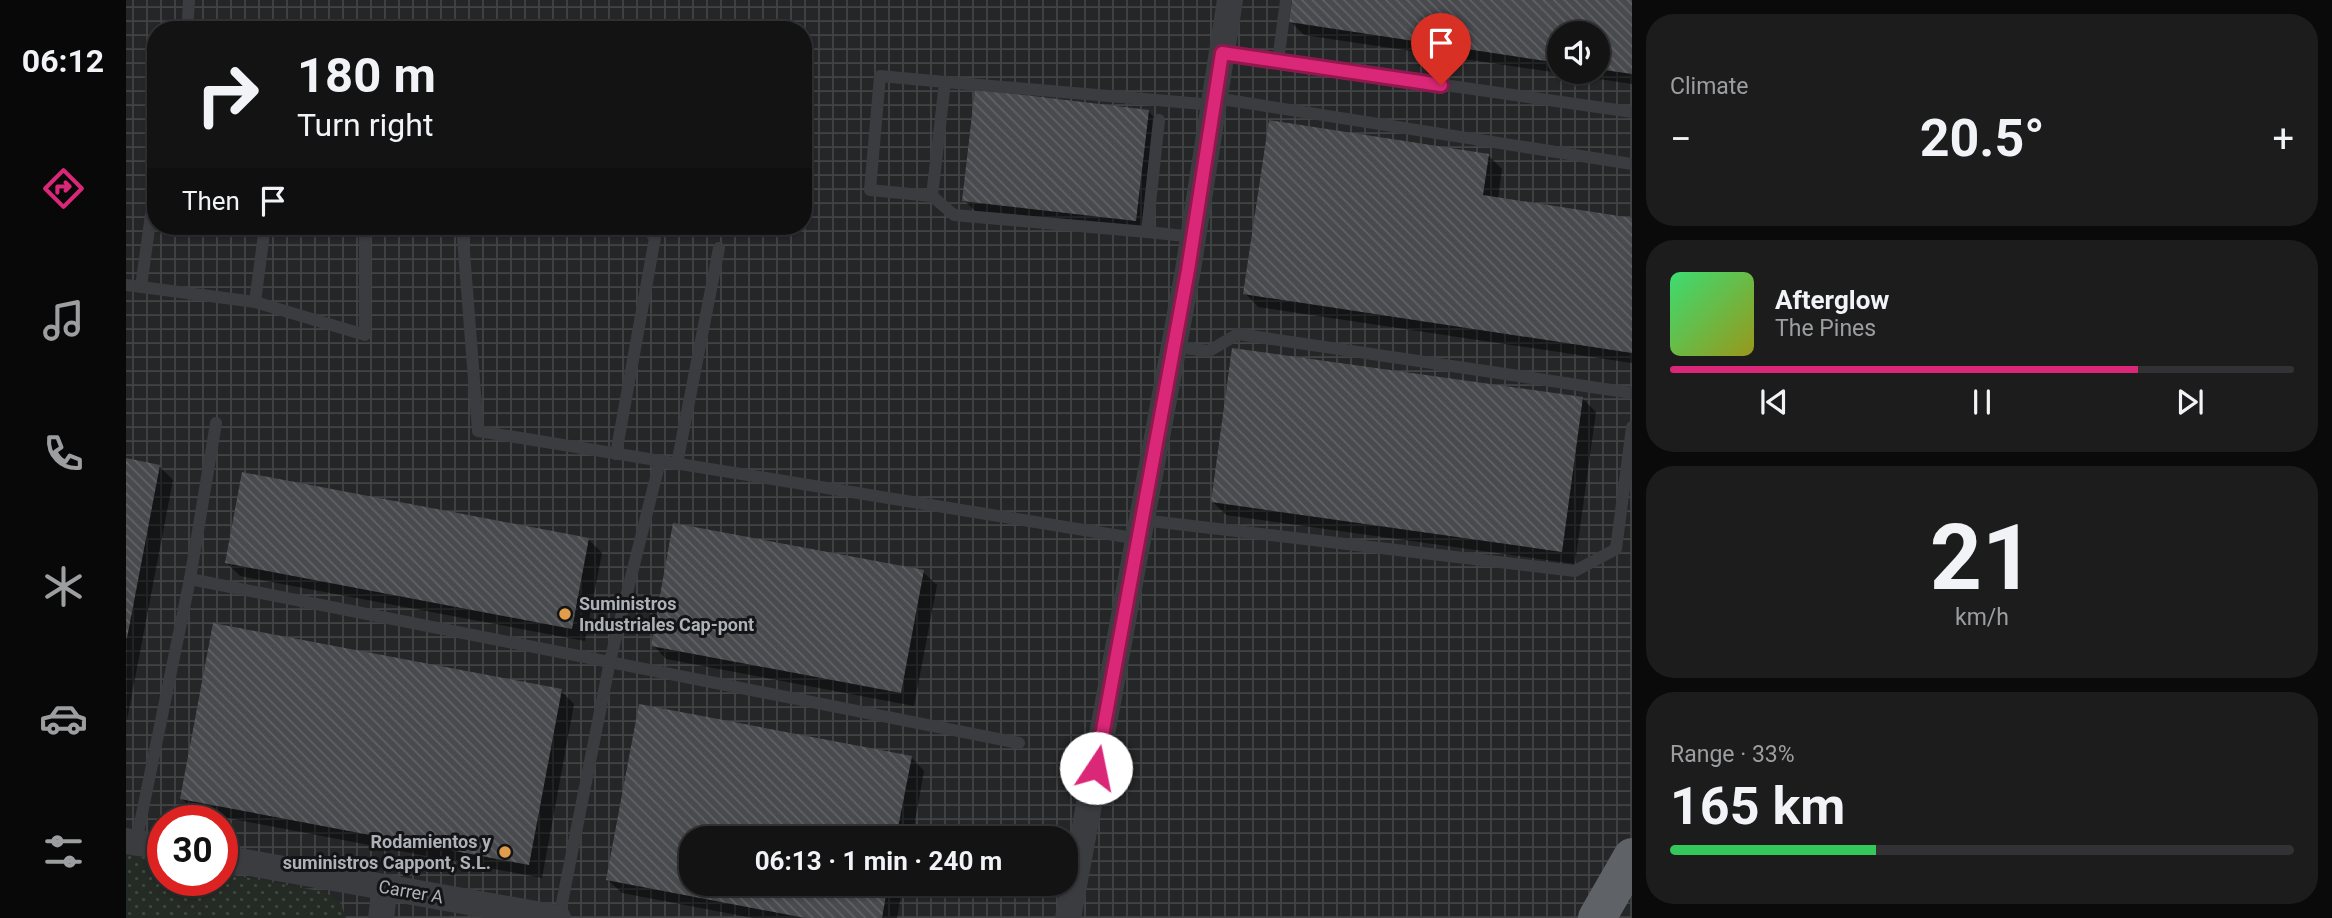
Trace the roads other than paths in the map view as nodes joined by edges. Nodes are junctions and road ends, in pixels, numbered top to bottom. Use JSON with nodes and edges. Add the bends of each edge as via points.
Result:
{"nodes":[{"id":1,"x":189,"y":0,"type":"edge"},
{"id":2,"x":1230,"y":0,"type":"edge"},
{"id":3,"x":1286,"y":0,"type":"edge"},
{"id":4,"x":188,"y":17,"type":"dead end"},
{"id":5,"x":1222,"y":53,"type":"junction"},
{"id":6,"x":1278,"y":61,"type":"junction"},
{"id":7,"x":945,"y":82,"type":"junction"},
{"id":8,"x":1214,"y":102,"type":"junction"},
{"id":9,"x":1632,"y":112,"type":"edge"},
{"id":10,"x":1159,"y":121,"type":"dead end"},
{"id":11,"x":1632,"y":164,"type":"edge"},
{"id":12,"x":932,"y":196,"type":"junction"},
{"id":13,"x":1147,"y":232,"type":"junction"},
{"id":14,"x":148,"y":235,"type":"edge"},
{"id":15,"x":264,"y":235,"type":"edge"},
{"id":16,"x":365,"y":235,"type":"edge"},
{"id":17,"x":463,"y":235,"type":"edge"},
{"id":18,"x":652,"y":235,"type":"edge"},
{"id":19,"x":1194,"y":237,"type":"junction"},
{"id":20,"x":719,"y":248,"type":"dead end"},
{"id":21,"x":126,"y":285,"type":"edge"},
{"id":22,"x":141,"y":287,"type":"junction"},
{"id":23,"x":255,"y":302,"type":"junction"},
{"id":24,"x":1174,"y":347,"type":"junction"},
{"id":25,"x":1632,"y":393,"type":"edge"},
{"id":26,"x":216,"y":423,"type":"dead end"},
{"id":27,"x":1632,"y":427,"type":"edge"},
{"id":28,"x":616,"y":454,"type":"junction"},
{"id":29,"x":660,"y":461,"type":"junction"},
{"id":30,"x":677,"y":464,"type":"junction"},
{"id":31,"x":1140,"y":530,"type":"junction"},
{"id":32,"x":190,"y":579,"type":"junction"},
{"id":33,"x":610,"y":661,"type":"junction"},
{"id":34,"x":1019,"y":743,"type":"dead end"},
{"id":35,"x":1078,"y":835,"type":"edge"},
{"id":36,"x":131,"y":842,"type":"edge"},
{"id":37,"x":1632,"y":857,"type":"edge"},
{"id":38,"x":238,"y":861,"type":"edge"},
{"id":39,"x":385,"y":888,"type":"junction"},
{"id":40,"x":1069,"y":896,"type":"edge"},
{"id":41,"x":381,"y":918,"type":"edge"},
{"id":42,"x":559,"y":918,"type":"edge"},
{"id":43,"x":1068,"y":918,"type":"edge"},
{"id":44,"x":1597,"y":918,"type":"edge"}],
"edges":[{"from":1,"to":4,"type":"lane"},
{"from":2,"to":5,"type":"street"},
{"from":3,"to":6,"type":"lane"},
{"from":5,"to":6,"type":"lane"},
{"from":5,"to":8,"type":"street"},
{"from":6,"to":9,"type":"lane"},
{"from":7,"to":8,"type":"lane"},
{"from":7,"to":12,"type":"lane"},
{"from":7,"to":12,"type":"lane","via":[[880,76],[870,190]]},
{"from":8,"to":11,"type":"lane"},
{"from":8,"to":19,"type":"street"},
{"from":10,"to":13,"type":"lane"},
{"from":12,"to":13,"type":"lane","via":[[954,215]]},
{"from":13,"to":19,"type":"lane"},
{"from":14,"to":22,"type":"lane"},
{"from":15,"to":23,"type":"lane"},
{"from":16,"to":23,"type":"lane","via":[[365,335]]},
{"from":17,"to":28,"type":"lane","via":[[478,431]]},
{"from":18,"to":28,"type":"lane"},
{"from":19,"to":24,"type":"street"},
{"from":20,"to":30,"type":"lane"},
{"from":21,"to":22,"type":"lane"},
{"from":22,"to":23,"type":"lane"},
{"from":24,"to":25,"type":"lane","via":[[1209,351],[1238,334]]},
{"from":24,"to":31,"type":"street"},
{"from":26,"to":32,"type":"lane"},
{"from":27,"to":31,"type":"lane","via":[[1616,549],[1575,571]]},
{"from":28,"to":29,"type":"lane"},
{"from":29,"to":30,"type":"lane"},
{"from":29,"to":33,"type":"lane"},
{"from":30,"to":31,"type":"lane"},
{"from":31,"to":35,"type":"street"},
{"from":32,"to":33,"type":"lane"},
{"from":32,"to":36,"type":"lane"},
{"from":33,"to":34,"type":"lane"},
{"from":33,"to":42,"type":"lane"},
{"from":37,"to":44,"type":"highway"},
{"from":38,"to":39,"type":"street","name":"Carrer A"},
{"from":39,"to":41,"type":"street"},
{"from":39,"to":42,"type":"street","name":"Carrer A"},
{"from":40,"to":43,"type":"street"}]}
